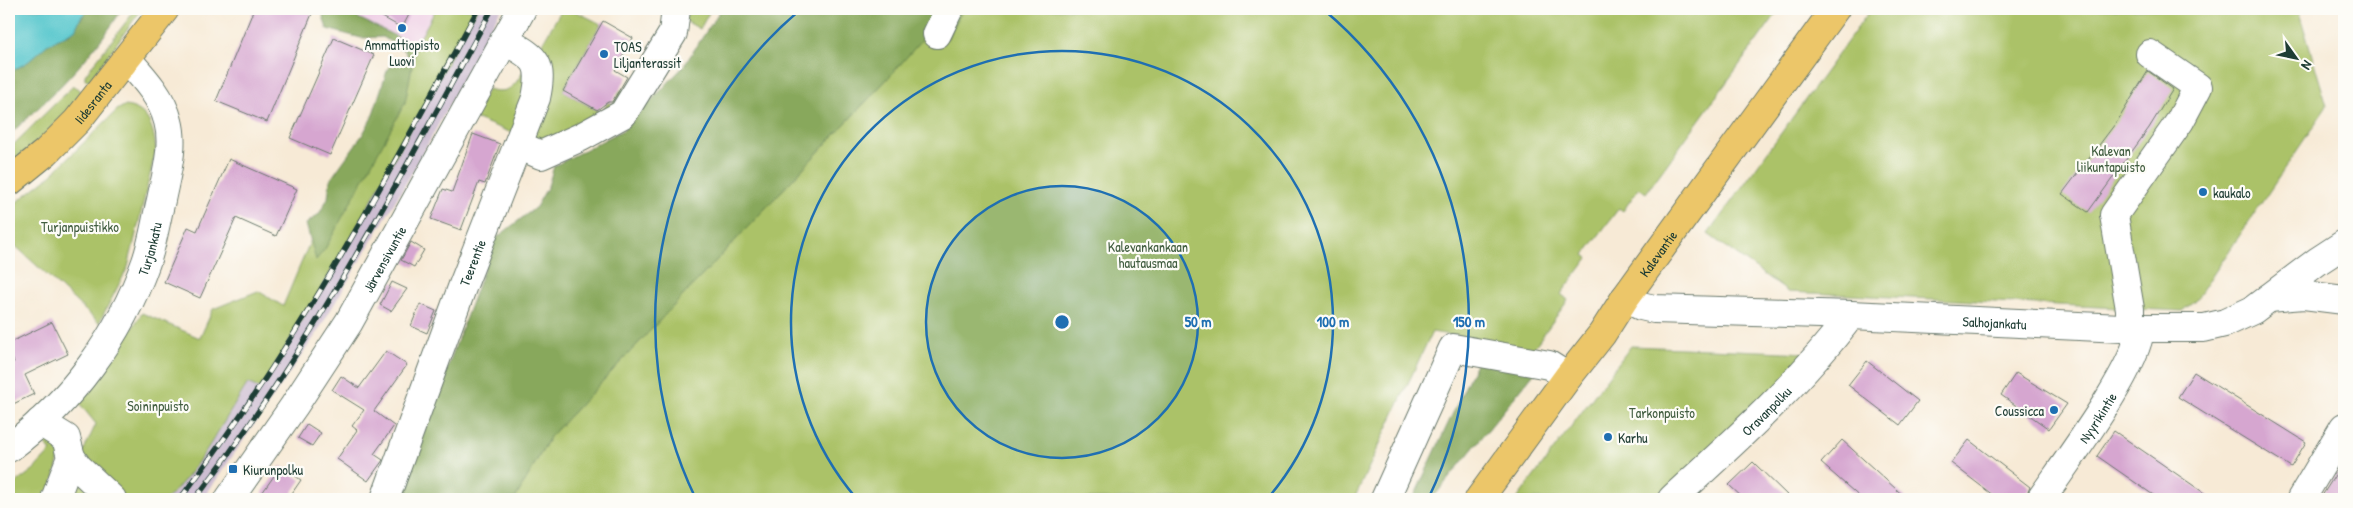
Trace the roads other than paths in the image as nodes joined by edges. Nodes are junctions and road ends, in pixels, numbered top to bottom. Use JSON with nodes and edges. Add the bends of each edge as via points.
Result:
{"nodes":[{"id":1,"x":165,"y":9,"type":"edge"},
{"id":2,"x":522,"y":9,"type":"edge"},
{"id":3,"x":676,"y":9,"type":"edge"},
{"id":4,"x":949,"y":9,"type":"edge"},
{"id":5,"x":1836,"y":9,"type":"edge"},
{"id":6,"x":937,"y":34,"type":"dead end"},
{"id":7,"x":504,"y":40,"type":"junction"},
{"id":8,"x":2150,"y":54,"type":"dead end"},
{"id":9,"x":127,"y":59,"type":"junction"},
{"id":10,"x":518,"y":145,"type":"junction"},
{"id":11,"x":9,"y":182,"type":"edge"},
{"id":12,"x":2344,"y":244,"type":"edge"},
{"id":13,"x":1625,"y":298,"type":"junction"},
{"id":14,"x":2269,"y":298,"type":"junction"},
{"id":15,"x":2344,"y":300,"type":"edge"},
{"id":16,"x":1851,"y":315,"type":"junction"},
{"id":17,"x":2135,"y":329,"type":"junction"},
{"id":18,"x":1568,"y":377,"type":"junction"},
{"id":19,"x":40,"y":422,"type":"junction"},
{"id":20,"x":2344,"y":427,"type":"edge"},
{"id":21,"x":9,"y":448,"type":"edge"},
{"id":22,"x":71,"y":456,"type":"junction"},
{"id":23,"x":55,"y":499,"type":"edge"},
{"id":24,"x":112,"y":499,"type":"edge"},
{"id":25,"x":229,"y":499,"type":"edge"},
{"id":26,"x":385,"y":499,"type":"edge"},
{"id":27,"x":1385,"y":499,"type":"edge"},
{"id":28,"x":1480,"y":499,"type":"edge"},
{"id":29,"x":1672,"y":499,"type":"edge"},
{"id":30,"x":2041,"y":499,"type":"edge"},
{"id":31,"x":2301,"y":499,"type":"edge"}],
"edges":[{"from":1,"to":9,"type":"main road","name":"Iidesranta"},
{"from":2,"to":7,"type":"street","name":"Järvensivuntie"},
{"from":3,"to":10,"type":"street","via":[[673,32],[623,114],[540,155]]},
{"from":4,"to":6,"type":"street"},
{"from":5,"to":13,"type":"main road","name":"Kalevantie"},
{"from":7,"to":10,"type":"street","name":"Teerentie","via":[[532,57],[539,70],[536,98]]},
{"from":7,"to":25,"type":"street","name":"Järvensivuntie","via":[[349,322]]},
{"from":8,"to":17,"type":"street","name":"Nyyrikintie","via":[[2198,87],[2180,121],[2114,215]]},
{"from":9,"to":11,"type":"main road","name":"Iidesranta","via":[[78,121]]},
{"from":9,"to":19,"type":"street","name":"Turjankatu","via":[[162,104],[169,123],[169,157],[157,217],[141,274],[117,325],[84,375]]},
{"from":10,"to":26,"type":"street","name":"Teerentie"},
{"from":12,"to":14,"type":"street","name":"Salhojankatu"},
{"from":13,"to":16,"type":"street","name":"Salhojankatu","via":[[1654,309]]},
{"from":13,"to":18,"type":"main road","name":"Kalevantie"},
{"from":14,"to":15,"type":"street","via":[[2304,295]]},
{"from":14,"to":17,"type":"street","name":"Salhojankatu","via":[[2253,310],[2215,325]]},
{"from":16,"to":17,"type":"street","name":"Salhojankatu"},
{"from":16,"to":29,"type":"street","name":"Oravanpolku","via":[[1826,348],[1764,414]]},
{"from":17,"to":30,"type":"street","name":"Nyyrikintie","via":[[2137,347],[2108,399]]},
{"from":18,"to":27,"type":"street","via":[[1549,365],[1453,348]]},
{"from":18,"to":28,"type":"main road","name":"Kalevantie"},
{"from":19,"to":21,"type":"street","name":"Turjankatu"},
{"from":19,"to":22,"type":"street","via":[[66,438]]},
{"from":20,"to":31,"type":"street"},
{"from":22,"to":23,"type":"street"},
{"from":22,"to":24,"type":"street","via":[[78,467]]}]}
